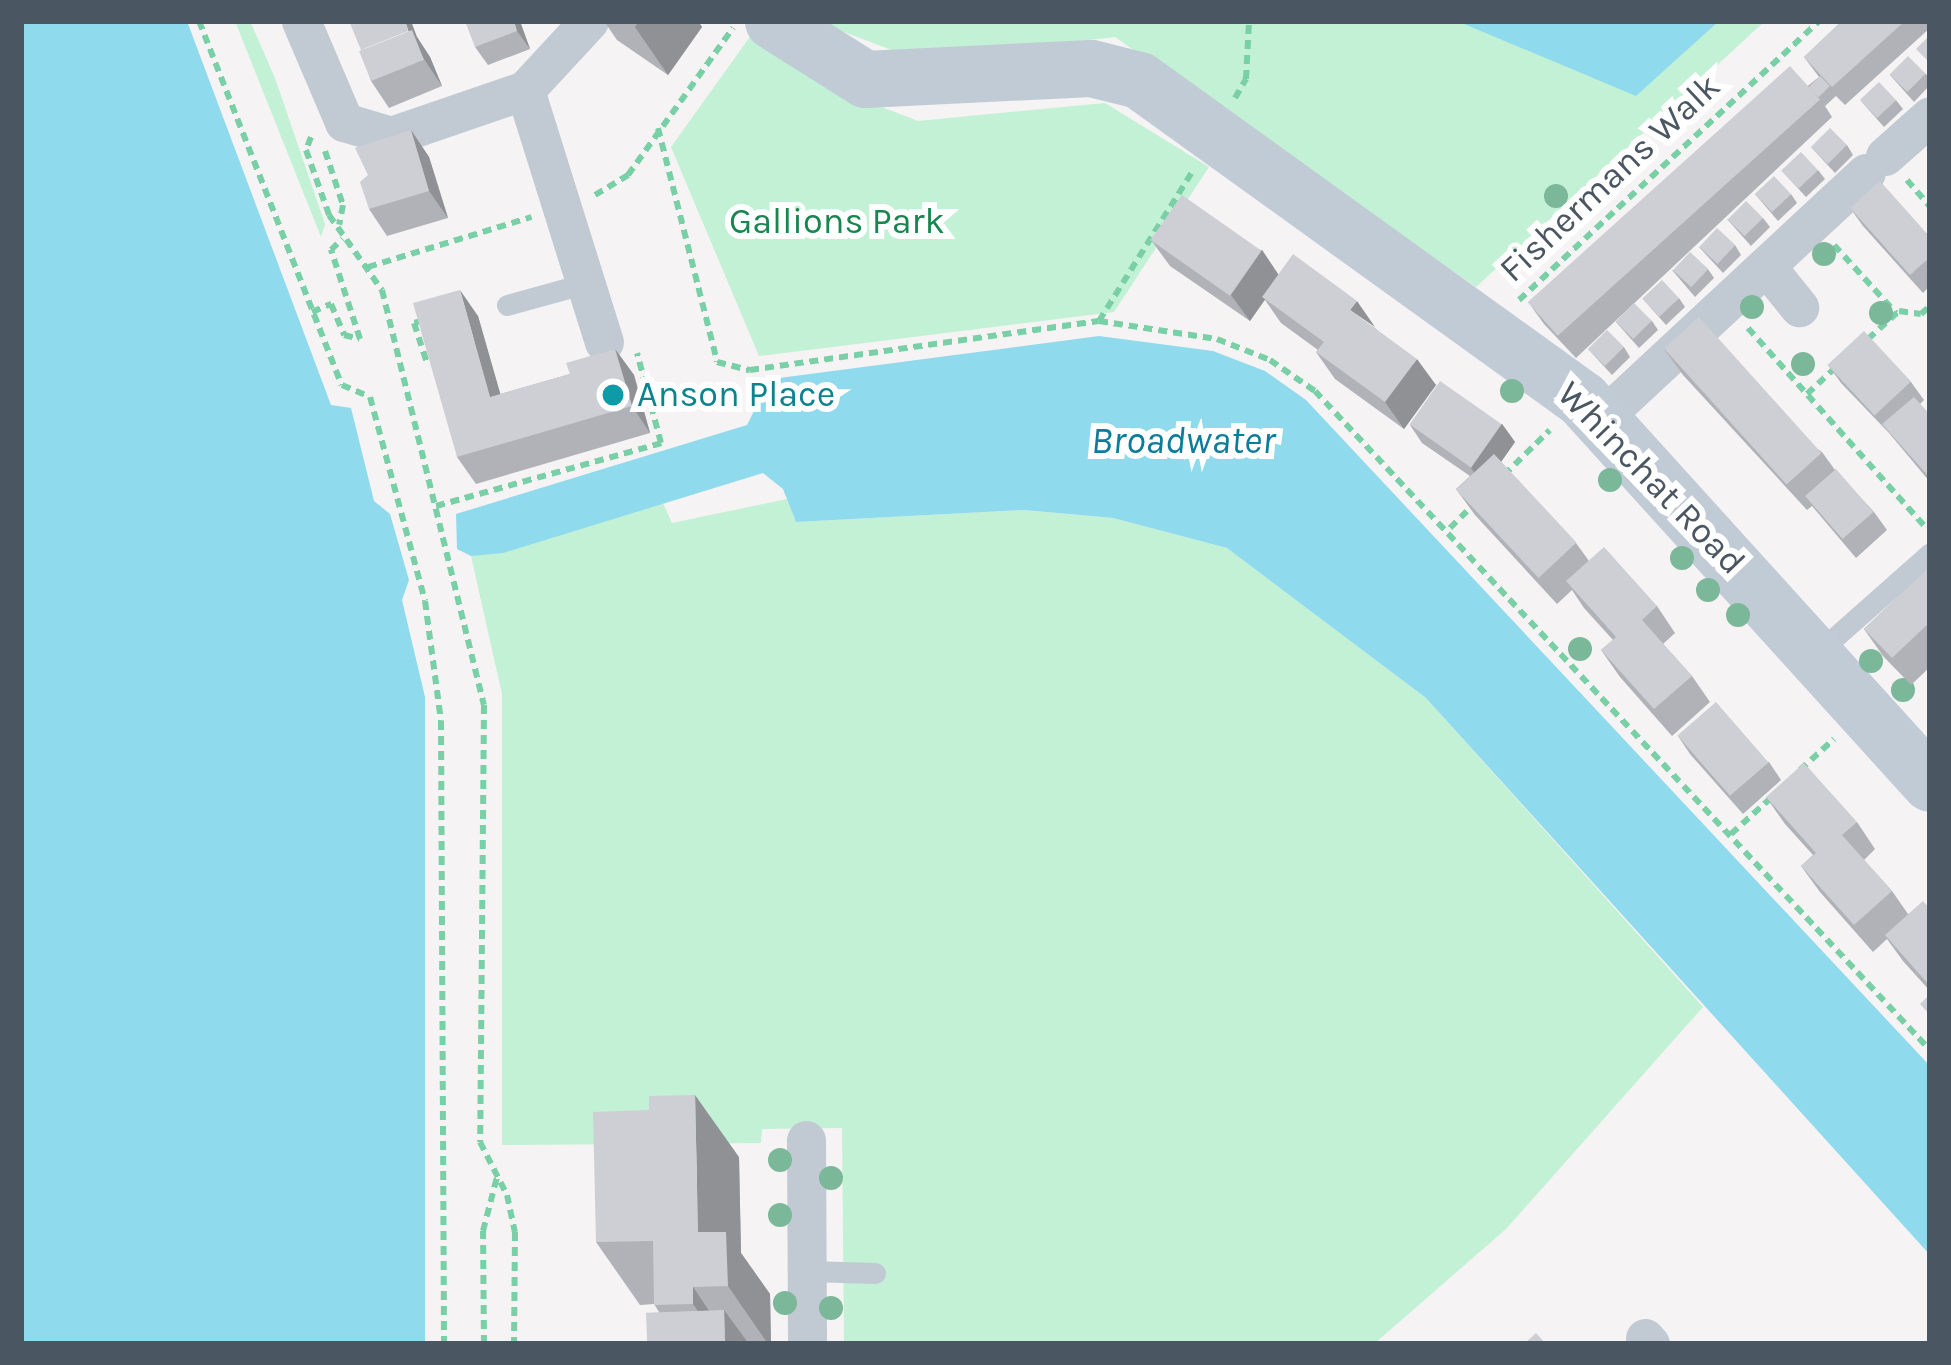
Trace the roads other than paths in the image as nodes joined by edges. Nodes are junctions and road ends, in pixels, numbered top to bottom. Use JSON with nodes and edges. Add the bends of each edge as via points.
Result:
{"nodes":[{"id":1,"x":301,"y":21,"type":"edge"},
{"id":2,"x":590,"y":21,"type":"edge"},
{"id":3,"x":773,"y":21,"type":"edge"},
{"id":4,"x":525,"y":90,"type":"junction"},
{"id":5,"x":1930,"y":116,"type":"edge"},
{"id":6,"x":1766,"y":266,"type":"junction"},
{"id":7,"x":587,"y":283,"type":"junction"},
{"id":8,"x":507,"y":305,"type":"dead end"},
{"id":9,"x":1799,"y":307,"type":"dead end"},
{"id":10,"x":604,"y":342,"type":"road end"},
{"id":11,"x":1592,"y":409,"type":"junction"},
{"id":12,"x":1930,"y":553,"type":"edge"},
{"id":13,"x":1816,"y":654,"type":"junction"},
{"id":14,"x":1930,"y":783,"type":"edge"},
{"id":15,"x":806,"y":1141,"type":"dead end"},
{"id":16,"x":807,"y":1271,"type":"junction"},
{"id":17,"x":875,"y":1273,"type":"dead end"},
{"id":18,"x":807,"y":1344,"type":"edge"}],
"edges":[{"from":1,"to":4,"type":"street","via":[[344,122],[371,135],[458,118]]},
{"from":2,"to":4,"type":"street"},
{"from":3,"to":11,"type":"street","name":"Whinchat Road","via":[[865,79],[1117,70],[1490,326]]},
{"from":4,"to":7,"type":"street"},
{"from":5,"to":6,"type":"street"},
{"from":6,"to":9,"type":"street"},
{"from":6,"to":11,"type":"street"},
{"from":7,"to":8,"type":"lane"},
{"from":7,"to":10,"type":"street"},
{"from":11,"to":13,"type":"street","name":"Whinchat Road"},
{"from":12,"to":13,"type":"lane"},
{"from":13,"to":14,"type":"street","name":"Whinchat Road"},
{"from":15,"to":16,"type":"street"},
{"from":16,"to":17,"type":"lane"},
{"from":16,"to":18,"type":"street"}]}
